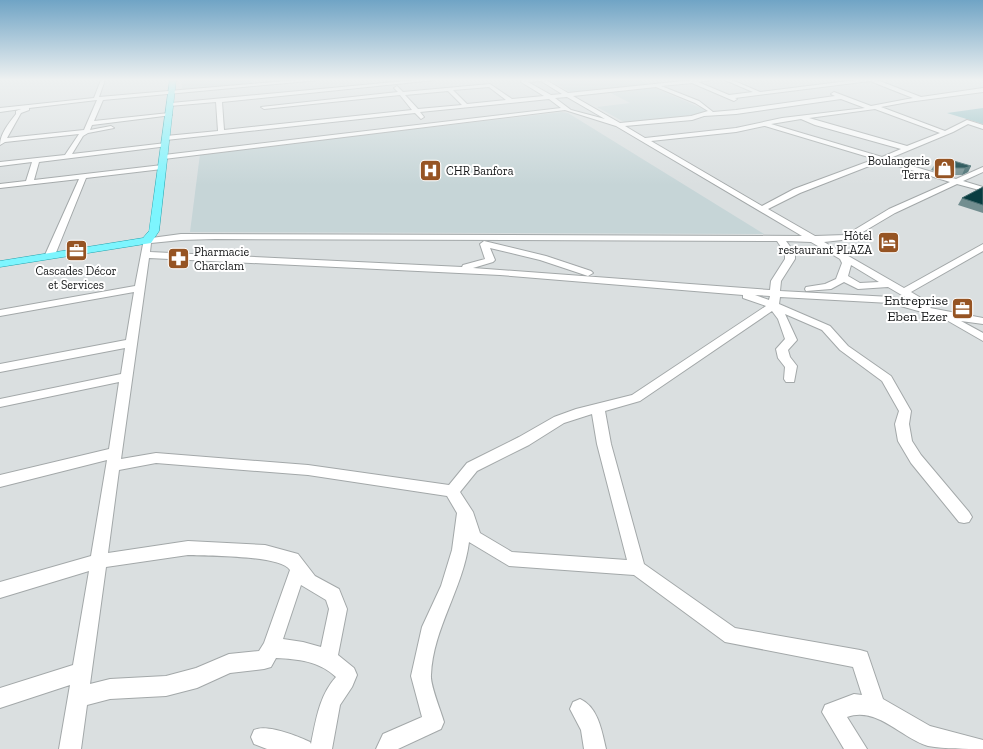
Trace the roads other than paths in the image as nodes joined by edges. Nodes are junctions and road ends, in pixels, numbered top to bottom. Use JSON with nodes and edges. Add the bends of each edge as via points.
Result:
{"nodes":[{"id":1,"x":18,"y":115,"type":"edge"},
{"id":2,"x":91,"y":115,"type":"edge"},
{"id":3,"x":169,"y":115,"type":"joint"},
{"id":4,"x":220,"y":115,"type":"edge"},
{"id":5,"x":264,"y":115,"type":"edge"},
{"id":6,"x":389,"y":115,"type":"edge"},
{"id":7,"x":420,"y":115,"type":"edge"},
{"id":8,"x":514,"y":115,"type":"edge"},
{"id":9,"x":583,"y":115,"type":"edge"},
{"id":10,"x":601,"y":115,"type":"edge"},
{"id":11,"x":703,"y":115,"type":"edge"},
{"id":12,"x":772,"y":115,"type":"edge"},
{"id":13,"x":824,"y":115,"type":"edge"},
{"id":14,"x":894,"y":115,"type":"edge"},
{"id":15,"x":589,"y":117,"type":"junction"},
{"id":16,"x":802,"y":118,"type":"junction"},
{"id":17,"x":782,"y":120,"type":"junction"},
{"id":18,"x":429,"y":125,"type":"junction"},
{"id":19,"x":618,"y":125,"type":"junction"},
{"id":20,"x":766,"y":125,"type":"junction"},
{"id":21,"x":283,"y":126,"type":"junction"},
{"id":22,"x":983,"y":127,"type":"edge"},
{"id":23,"x":111,"y":128,"type":"dead end"},
{"id":24,"x":263,"y":128,"type":"junction"},
{"id":25,"x":84,"y":129,"type":"junction"},
{"id":26,"x":221,"y":132,"type":"junction"},
{"id":27,"x":945,"y":133,"type":"junction"},
{"id":28,"x":668,"y":137,"type":"junction"},
{"id":29,"x":644,"y":140,"type":"junction"},
{"id":30,"x":1,"y":142,"type":"edge"},
{"id":31,"x":166,"y":142,"type":"junction"},
{"id":32,"x":261,"y":145,"type":"junction"},
{"id":33,"x":657,"y":148,"type":"junction"},
{"id":34,"x":846,"y":148,"type":"junction"},
{"id":35,"x":906,"y":148,"type":"junction"},
{"id":36,"x":68,"y":157,"type":"junction"},
{"id":37,"x":164,"y":157,"type":"junction"},
{"id":38,"x":882,"y":159,"type":"junction"},
{"id":39,"x":36,"y":160,"type":"junction"},
{"id":40,"x":0,"y":164,"type":"edge"},
{"id":41,"x":860,"y":166,"type":"junction"},
{"id":42,"x":162,"y":167,"type":"junction"},
{"id":43,"x":983,"y":169,"type":"edge"},
{"id":44,"x":83,"y":176,"type":"junction"},
{"id":45,"x":956,"y":180,"type":"junction"},
{"id":46,"x":29,"y":183,"type":"junction"},
{"id":47,"x":0,"y":186,"type":"edge"},
{"id":48,"x":983,"y":189,"type":"edge"},
{"id":49,"x":762,"y":209,"type":"junction"},
{"id":50,"x":779,"y":238,"type":"junction"},
{"id":51,"x":812,"y":239,"type":"junction"},
{"id":52,"x":481,"y":241,"type":"junction"},
{"id":53,"x":983,"y":247,"type":"edge"},
{"id":54,"x":146,"y":248,"type":"junction"},
{"id":55,"x":50,"y":256,"type":"junction"},
{"id":56,"x":844,"y":257,"type":"junction"},
{"id":57,"x":490,"y":260,"type":"junction"},
{"id":58,"x":0,"y":264,"type":"edge"},
{"id":59,"x":457,"y":270,"type":"junction"},
{"id":60,"x":500,"y":272,"type":"junction"},
{"id":61,"x":843,"y":278,"type":"junction"},
{"id":62,"x":606,"y":279,"type":"junction"},
{"id":63,"x":889,"y":284,"type":"junction"},
{"id":64,"x":140,"y":288,"type":"junction"},
{"id":65,"x":904,"y":292,"type":"junction"},
{"id":66,"x":775,"y":299,"type":"junction"},
{"id":67,"x":0,"y":313,"type":"edge"},
{"id":68,"x":942,"y":315,"type":"junction"},
{"id":69,"x":983,"y":321,"type":"edge"},
{"id":70,"x":983,"y":338,"type":"edge"},
{"id":71,"x":131,"y":343,"type":"junction"},
{"id":72,"x":0,"y":368,"type":"edge"},
{"id":73,"x":126,"y":377,"type":"junction"},
{"id":74,"x":790,"y":379,"type":"dead end"},
{"id":75,"x":0,"y":403,"type":"edge"},
{"id":76,"x":598,"y":408,"type":"junction"},
{"id":77,"x":114,"y":460,"type":"junction"},
{"id":78,"x":0,"y":482,"type":"edge"},
{"id":79,"x":452,"y":491,"type":"junction"},
{"id":80,"x":465,"y":512,"type":"junction"},
{"id":81,"x":964,"y":517,"type":"dead end"},
{"id":82,"x":98,"y":561,"type":"junction"},
{"id":83,"x":299,"y":568,"type":"junction"},
{"id":84,"x":637,"y":568,"type":"junction"},
{"id":85,"x":0,"y":590,"type":"edge"},
{"id":86,"x":271,"y":648,"type":"junction"},
{"id":87,"x":328,"y":660,"type":"junction"},
{"id":88,"x":81,"y":672,"type":"junction"},
{"id":89,"x":78,"y":697,"type":"junction"},
{"id":90,"x":0,"y":698,"type":"edge"},
{"id":91,"x":875,"y":706,"type":"junction"},
{"id":92,"x":580,"y":709,"type":"dead end"},
{"id":93,"x":261,"y":737,"type":"dead end"},
{"id":94,"x":70,"y":749,"type":"edge"},
{"id":95,"x":303,"y":749,"type":"edge"},
{"id":96,"x":320,"y":749,"type":"edge"},
{"id":97,"x":387,"y":749,"type":"edge"},
{"id":98,"x":595,"y":749,"type":"edge"},
{"id":99,"x":856,"y":749,"type":"edge"},
{"id":100,"x":980,"y":749,"type":"edge"}],
"edges":[{"from":1,"to":30,"type":"street"},
{"from":2,"to":25,"type":"street"},
{"from":3,"to":25,"type":"street","via":[[104,121]]},
{"from":3,"to":31,"type":"main road"},
{"from":4,"to":26,"type":"street"},
{"from":5,"to":24,"type":"street"},
{"from":6,"to":21,"type":"street"},
{"from":7,"to":18,"type":"street"},
{"from":8,"to":18,"type":"street"},
{"from":9,"to":15,"type":"street"},
{"from":10,"to":19,"type":"street"},
{"from":11,"to":19,"type":"street"},
{"from":12,"to":17,"type":"street"},
{"from":13,"to":16,"type":"street"},
{"from":14,"to":27,"type":"street"},
{"from":15,"to":19,"type":"street"},
{"from":15,"to":33,"type":"street"},
{"from":16,"to":17,"type":"street"},
{"from":16,"to":35,"type":"street"},
{"from":17,"to":20,"type":"street"},
{"from":18,"to":32,"type":"street"},
{"from":19,"to":29,"type":"street"},
{"from":20,"to":28,"type":"street","via":[[703,135]]},
{"from":20,"to":34,"type":"street"},
{"from":21,"to":24,"type":"street"},
{"from":21,"to":32,"type":"street"},
{"from":22,"to":27,"type":"street","via":[[967,122]]},
{"from":23,"to":25,"type":"street"},
{"from":24,"to":26,"type":"street"},
{"from":25,"to":30,"type":"street"},
{"from":25,"to":36,"type":"street"},
{"from":26,"to":31,"type":"street"},
{"from":27,"to":35,"type":"street"},
{"from":28,"to":29,"type":"street"},
{"from":28,"to":33,"type":"street","via":[[658,141]]},
{"from":29,"to":33,"type":"street"},
{"from":31,"to":36,"type":"street"},
{"from":31,"to":37,"type":"main road"},
{"from":32,"to":37,"type":"street"},
{"from":33,"to":49,"type":"street"},
{"from":34,"to":38,"type":"street"},
{"from":34,"to":41,"type":"street"},
{"from":35,"to":38,"type":"street"},
{"from":36,"to":39,"type":"street"},
{"from":37,"to":42,"type":"main road"},
{"from":38,"to":41,"type":"street"},
{"from":38,"to":45,"type":"street"},
{"from":39,"to":40,"type":"street"},
{"from":39,"to":46,"type":"street"},
{"from":41,"to":49,"type":"street","via":[[797,191]]},
{"from":42,"to":44,"type":"street"},
{"from":42,"to":54,"type":"main road","via":[[154,231]]},
{"from":43,"to":45,"type":"street"},
{"from":44,"to":46,"type":"street"},
{"from":44,"to":55,"type":"street"},
{"from":45,"to":48,"type":"street"},
{"from":45,"to":51,"type":"street","via":[[892,210],[848,237]]},
{"from":46,"to":47,"type":"street"},
{"from":49,"to":51,"type":"street"},
{"from":50,"to":51,"type":"street"},
{"from":50,"to":52,"type":"street"},
{"from":50,"to":66,"type":"street","via":[[790,253],[790,259],[776,281]]},
{"from":51,"to":56,"type":"street"},
{"from":52,"to":54,"type":"street","via":[[215,236],[181,237]]},
{"from":52,"to":57,"type":"street"},
{"from":52,"to":62,"type":"street"},
{"from":53,"to":65,"type":"street"},
{"from":54,"to":55,"type":"main road"},
{"from":54,"to":59,"type":"street"},
{"from":54,"to":64,"type":"street"},
{"from":55,"to":58,"type":"main road"},
{"from":56,"to":61,"type":"street","via":[[847,263]]},
{"from":56,"to":63,"type":"street"},
{"from":57,"to":59,"type":"street"},
{"from":57,"to":60,"type":"street"},
{"from":59,"to":60,"type":"street"},
{"from":60,"to":62,"type":"street"},
{"from":61,"to":63,"type":"street","via":[[858,286]]},
{"from":61,"to":66,"type":"street","via":[[825,287]]},
{"from":62,"to":66,"type":"street","via":[[731,291]]},
{"from":63,"to":65,"type":"street"},
{"from":64,"to":67,"type":"street"},
{"from":64,"to":71,"type":"street"},
{"from":65,"to":68,"type":"street"},
{"from":66,"to":68,"type":"street","via":[[891,300]]},
{"from":66,"to":74,"type":"street","via":[[791,340],[782,349],[784,358],[791,366]]},
{"from":66,"to":76,"type":"street","via":[[636,398]]},
{"from":66,"to":81,"type":"street","via":[[826,328],[844,348],[887,379],[905,411],[902,424],[905,442]]},
{"from":68,"to":69,"type":"street"},
{"from":68,"to":70,"type":"street"},
{"from":71,"to":72,"type":"street"},
{"from":71,"to":73,"type":"street"},
{"from":73,"to":75,"type":"street"},
{"from":73,"to":77,"type":"street"},
{"from":76,"to":79,"type":"street","via":[[559,420],[472,467]]},
{"from":76,"to":84,"type":"street","via":[[604,444]]},
{"from":77,"to":78,"type":"street"},
{"from":77,"to":79,"type":"street","via":[[156,458],[308,470]]},
{"from":77,"to":82,"type":"street"},
{"from":79,"to":80,"type":"street"},
{"from":80,"to":84,"type":"street","via":[[474,537],[509,559]]},
{"from":80,"to":97,"type":"street","via":[[460,550],[449,587],[430,626],[421,676],[434,722],[390,741]]},
{"from":82,"to":83,"type":"street","via":[[188,548],[265,552],[292,559]]},
{"from":82,"to":85,"type":"street"},
{"from":82,"to":88,"type":"street"},
{"from":83,"to":86,"type":"street"},
{"from":83,"to":87,"type":"street","via":[[309,582],[333,595],[338,609]]},
{"from":84,"to":91,"type":"street","via":[[731,636],[860,659]]},
{"from":86,"to":87,"type":"street","via":[[314,653]]},
{"from":86,"to":89,"type":"street","via":[[264,660],[229,664],[197,678],[166,686],[110,689]]},
{"from":87,"to":96,"type":"street","via":[[347,675],[345,683],[335,694]]},
{"from":88,"to":89,"type":"street"},
{"from":88,"to":90,"type":"street"},
{"from":89,"to":94,"type":"street"},
{"from":91,"to":99,"type":"street","via":[[854,704],[832,712]]},
{"from":91,"to":100,"type":"street","via":[[926,735]]},
{"from":92,"to":98,"type":"street","via":[[591,726]]},
{"from":93,"to":95,"type":"street"}]}
